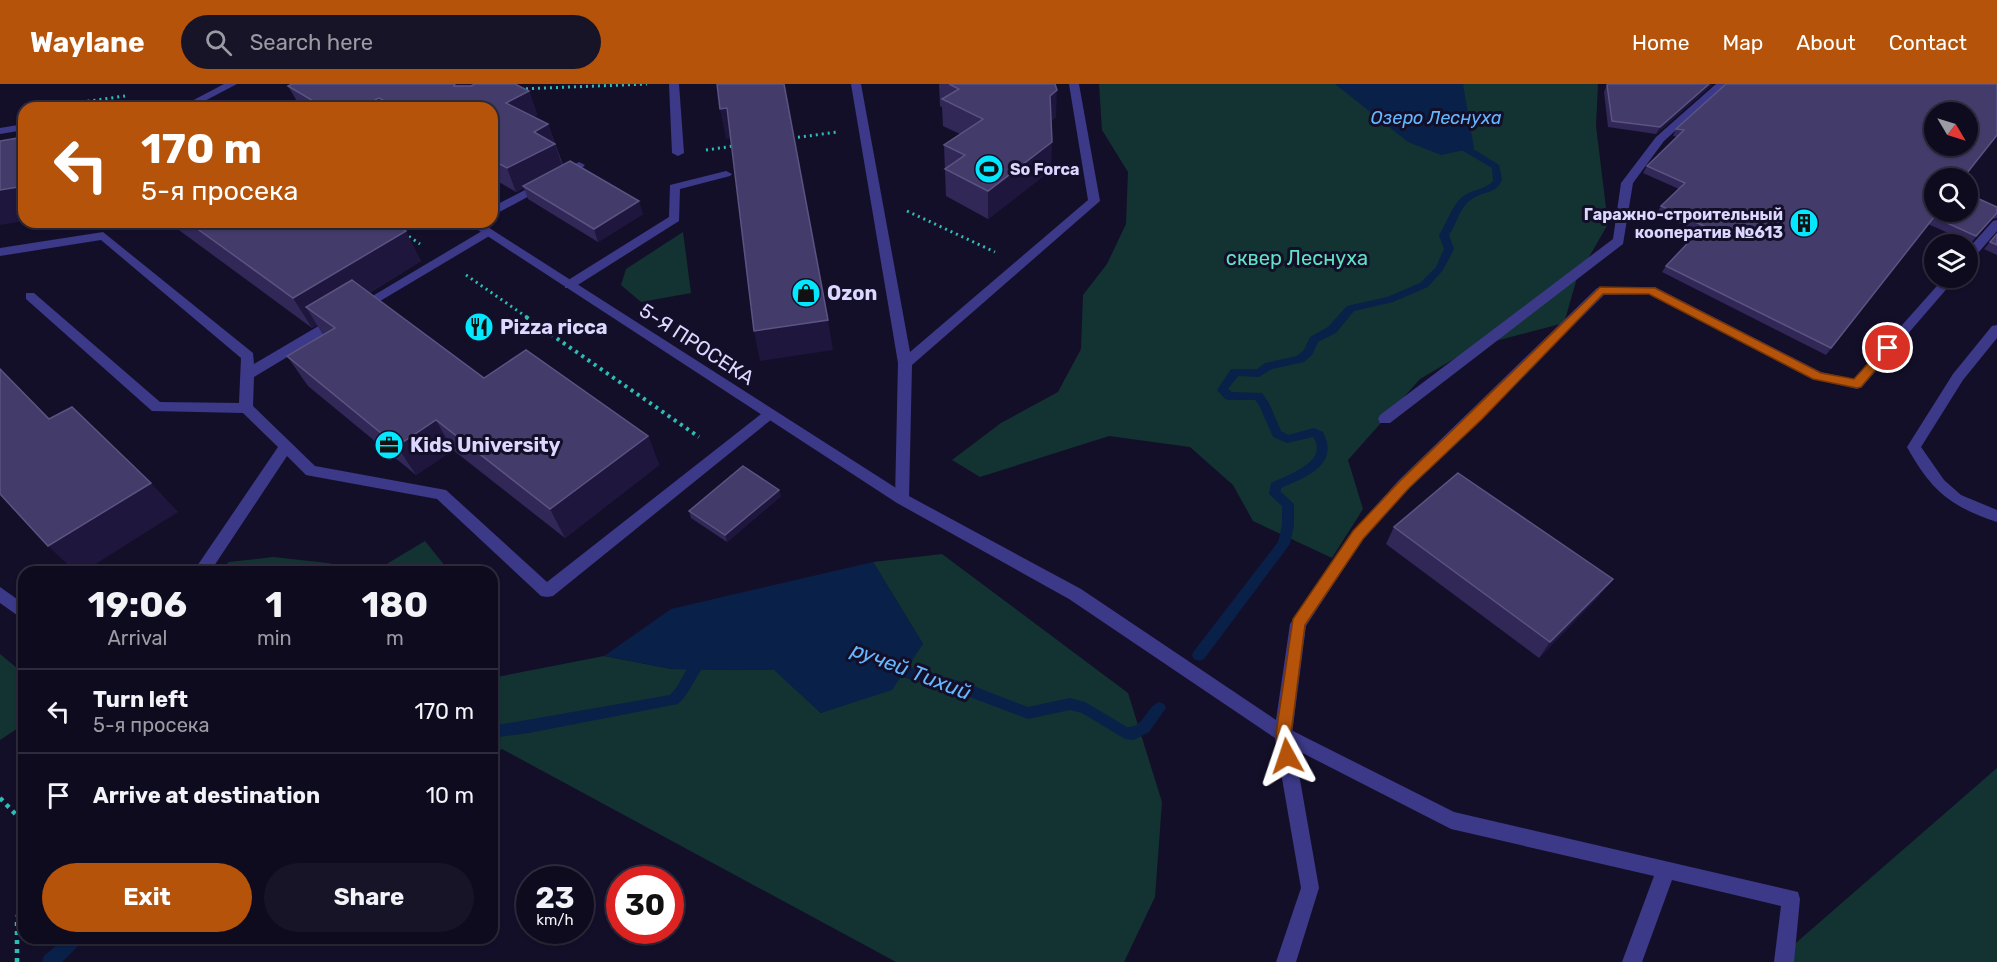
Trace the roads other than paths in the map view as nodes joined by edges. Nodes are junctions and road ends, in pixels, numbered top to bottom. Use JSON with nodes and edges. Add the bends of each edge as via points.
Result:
{"nodes":[{"id":1,"x":232,"y":84,"type":"edge"},
{"id":2,"x":674,"y":84,"type":"edge"},
{"id":3,"x":856,"y":84,"type":"edge"},
{"id":4,"x":1074,"y":84,"type":"edge"},
{"id":5,"x":1722,"y":84,"type":"edge"},
{"id":6,"x":195,"y":102,"type":"edge"},
{"id":7,"x":18,"y":128,"type":"edge"},
{"id":8,"x":0,"y":131,"type":"edge"},
{"id":9,"x":678,"y":153,"type":"road end"},
{"id":10,"x":579,"y":165,"type":"edge"},
{"id":11,"x":726,"y":174,"type":"dead end"},
{"id":12,"x":498,"y":209,"type":"edge"},
{"id":13,"x":1997,"y":224,"type":"edge"},
{"id":14,"x":481,"y":228,"type":"edge"},
{"id":15,"x":487,"y":232,"type":"junction"},
{"id":16,"x":1978,"y":246,"type":"edge"},
{"id":17,"x":0,"y":252,"type":"edge"},
{"id":18,"x":569,"y":285,"type":"junction"},
{"id":19,"x":1941,"y":288,"type":"edge"},
{"id":20,"x":30,"y":297,"type":"dead end"},
{"id":21,"x":1997,"y":329,"type":"edge"},
{"id":22,"x":905,"y":363,"type":"junction"},
{"id":23,"x":247,"y":375,"type":"junction"},
{"id":24,"x":246,"y":408,"type":"junction"},
{"id":25,"x":770,"y":414,"type":"junction"},
{"id":26,"x":1385,"y":419,"type":"dead end"},
{"id":27,"x":286,"y":446,"type":"junction"},
{"id":28,"x":902,"y":499,"type":"junction"},
{"id":29,"x":1997,"y":516,"type":"edge"},
{"id":30,"x":205,"y":566,"type":"edge"},
{"id":31,"x":0,"y":594,"type":"edge"},
{"id":32,"x":18,"y":608,"type":"edge"},
{"id":33,"x":1283,"y":734,"type":"junction"},
{"id":34,"x":1666,"y":870,"type":"junction"},
{"id":35,"x":1286,"y":962,"type":"edge"},
{"id":36,"x":1632,"y":962,"type":"edge"},
{"id":37,"x":1784,"y":962,"type":"edge"}],
"edges":[{"from":1,"to":6,"type":"street"},
{"from":2,"to":9,"type":"street"},
{"from":3,"to":22,"type":"street"},
{"from":4,"to":22,"type":"street","via":[[1094,201]]},
{"from":5,"to":26,"type":"street","via":[[1660,139],[1628,183],[1619,241]]},
{"from":7,"to":8,"type":"street"},
{"from":10,"to":12,"type":"street"},
{"from":11,"to":18,"type":"street","via":[[674,187],[675,218]]},
{"from":13,"to":16,"type":"street"},
{"from":14,"to":15,"type":"street","name":"5-Я ПРОСЕКА"},
{"from":15,"to":18,"type":"street","name":"5-Я ПРОСЕКА"},
{"from":15,"to":23,"type":"street"},
{"from":17,"to":23,"type":"street","via":[[103,236],[248,356]]},
{"from":18,"to":25,"type":"street","name":"5-Я ПРОСЕКА"},
{"from":19,"to":33,"type":"street","via":[[1857,384],[1818,376],[1651,290],[1600,291],[1404,484],[1358,535],[1298,624]]},
{"from":20,"to":24,"type":"street","via":[[157,406]]},
{"from":21,"to":29,"type":"street","via":[[1958,377],[1914,447],[1939,484],[1956,499]]},
{"from":22,"to":28,"type":"street"},
{"from":23,"to":24,"type":"street"},
{"from":24,"to":27,"type":"street"},
{"from":25,"to":27,"type":"street","via":[[547,591],[441,494],[311,471]]},
{"from":25,"to":28,"type":"street","name":"5-Я ПРОСЕКА"},
{"from":27,"to":30,"type":"street"},
{"from":28,"to":33,"type":"street","name":"5-Я ПРОСЕКА","via":[[1075,594]]},
{"from":31,"to":32,"type":"street"},
{"from":33,"to":34,"type":"street","name":"5-Я ПРОСЕКА","via":[[1451,820]]},
{"from":33,"to":35,"type":"street","via":[[1310,888]]},
{"from":34,"to":36,"type":"street"},
{"from":34,"to":37,"type":"street","name":"5-Я ПРОСЕКА","via":[[1791,899]]}]}
